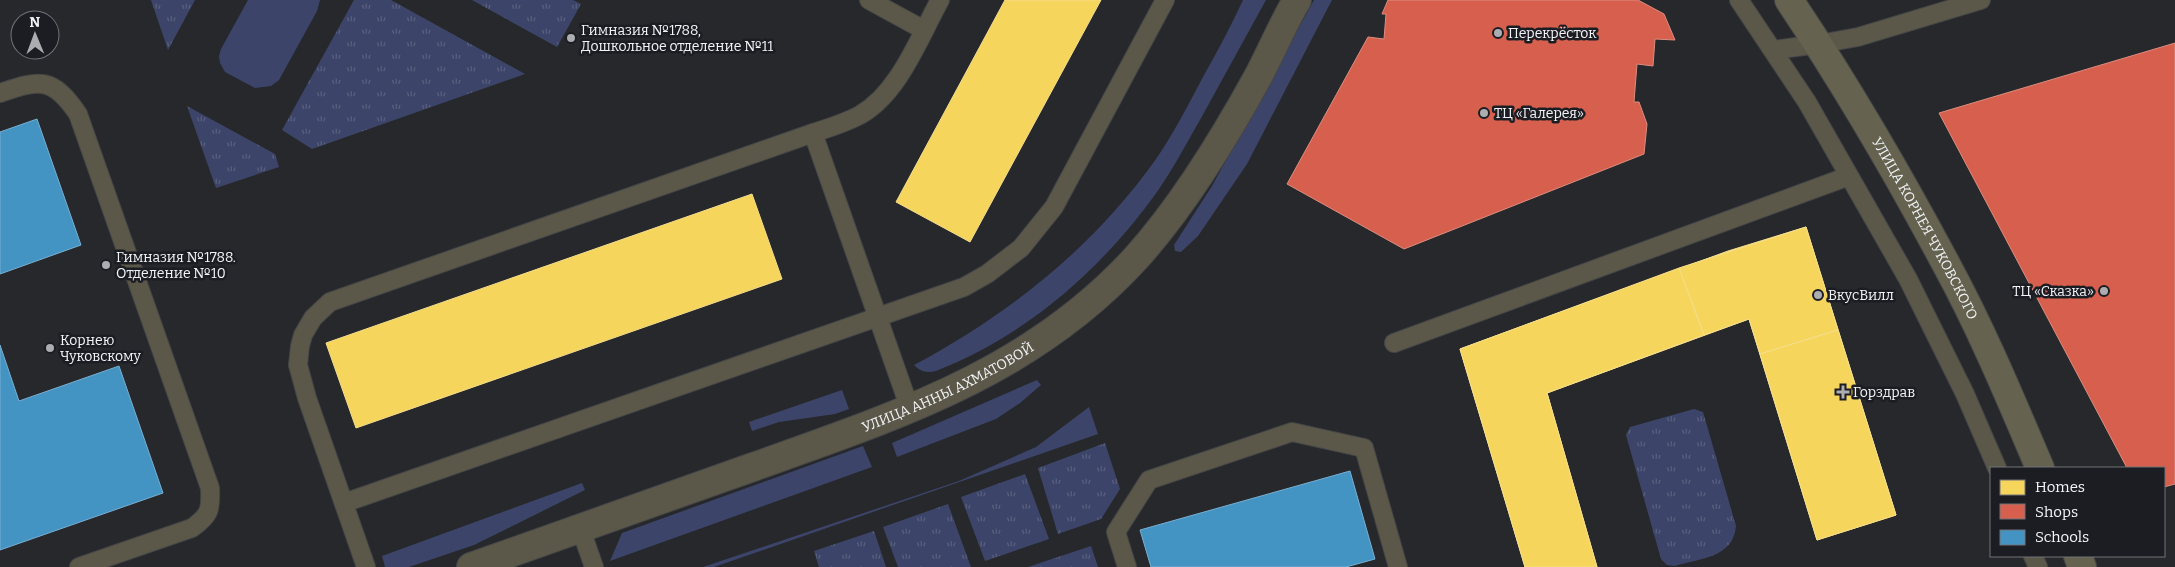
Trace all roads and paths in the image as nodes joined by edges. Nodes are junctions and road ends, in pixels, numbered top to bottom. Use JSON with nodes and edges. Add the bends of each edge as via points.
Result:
{"nodes":[{"id":1,"x":869,"y":0,"type":"edge"},
{"id":2,"x":940,"y":0,"type":"edge"},
{"id":3,"x":1165,"y":0,"type":"edge"},
{"id":4,"x":1297,"y":0,"type":"edge"},
{"id":5,"x":1739,"y":0,"type":"edge"},
{"id":6,"x":1789,"y":0,"type":"edge"},
{"id":7,"x":1981,"y":0,"type":"edge"},
{"id":8,"x":1287,"y":12,"type":"edge"},
{"id":9,"x":924,"y":30,"type":"junction"},
{"id":10,"x":1819,"y":44,"type":"junction"},
{"id":11,"x":1772,"y":50,"type":"junction"},
{"id":12,"x":0,"y":93,"type":"edge"},
{"id":13,"x":813,"y":133,"type":"junction"},
{"id":14,"x":1849,"y":176,"type":"junction"},
{"id":15,"x":878,"y":317,"type":"junction"},
{"id":16,"x":1394,"y":343,"type":"dead end"},
{"id":17,"x":910,"y":409,"type":"junction"},
{"id":18,"x":1997,"y":467,"type":"edge"},
{"id":19,"x":2040,"y":467,"type":"edge"},
{"id":20,"x":344,"y":503,"type":"junction"},
{"id":21,"x":580,"y":528,"type":"junction"},
{"id":22,"x":122,"y":560,"type":"edge"},
{"id":23,"x":79,"y":567,"type":"edge"},
{"id":24,"x":366,"y":567,"type":"edge"},
{"id":25,"x":471,"y":567,"type":"edge"},
{"id":26,"x":594,"y":567,"type":"edge"},
{"id":27,"x":1127,"y":567,"type":"edge"},
{"id":28,"x":1398,"y":567,"type":"edge"}],
"edges":[{"from":1,"to":9,"type":"lane"},
{"from":2,"to":9,"type":"lane"},
{"from":3,"to":15,"type":"lane","via":[[1054,208],[1021,248],[988,274],[964,287]]},
{"from":4,"to":8,"type":"street","name":"УЛИЦА АННЫ АХМАТОВОЙ"},
{"from":5,"to":11,"type":"lane"},
{"from":6,"to":10,"type":"street","name":"УЛИЦА КОРНЕЯ ЧУКОВСКОГО"},
{"from":7,"to":10,"type":"lane","via":[[1858,36]]},
{"from":8,"to":17,"type":"street","name":"УЛИЦА АННЫ АХМАТОВОЙ","via":[[1260,73],[1204,167],[1138,256],[1073,317],[1037,344],[999,367]]},
{"from":9,"to":13,"type":"lane","via":[[885,94],[860,114]]},
{"from":10,"to":11,"type":"lane"},
{"from":10,"to":19,"type":"street","name":"УЛИЦА КОРНЕЯ ЧУКОВСКОГО","via":[[1947,266]]},
{"from":11,"to":14,"type":"lane","via":[[1807,102]]},
{"from":12,"to":22,"type":"lane","via":[[25,84],[51,86],[65,95],[78,114],[210,488],[211,506],[205,519]]},
{"from":13,"to":15,"type":"lane"},
{"from":13,"to":20,"type":"lane","via":[[330,302],[313,318],[303,335],[298,365]]},
{"from":14,"to":16,"type":"lane"},
{"from":14,"to":18,"type":"lane","via":[[1908,279],[1965,394]]},
{"from":15,"to":17,"type":"lane"},
{"from":15,"to":20,"type":"lane"},
{"from":17,"to":21,"type":"street","name":"УЛИЦА АННЫ АХМАТОВОЙ"},
{"from":20,"to":24,"type":"lane"},
{"from":21,"to":25,"type":"street","name":"УЛИЦА АННЫ АХМАТОВОЙ"},
{"from":21,"to":26,"type":"lane"},
{"from":22,"to":23,"type":"lane"},
{"from":27,"to":28,"type":"lane","via":[[1116,532],[1149,480],[1292,432],[1364,448]]}]}
